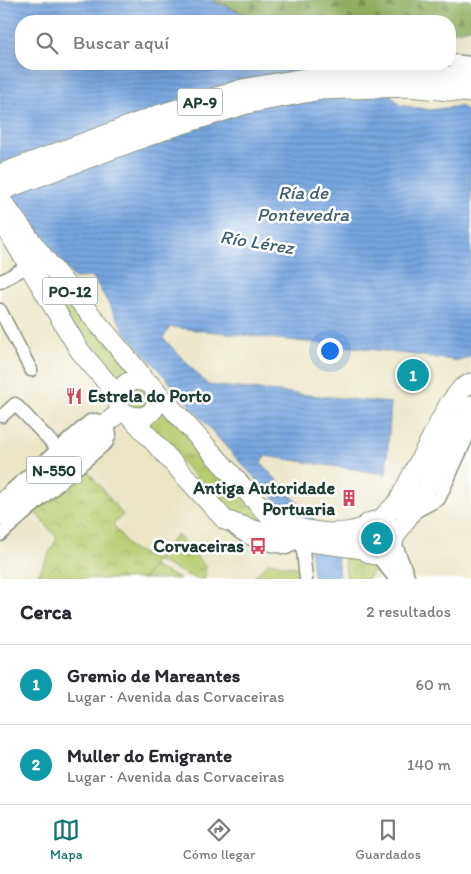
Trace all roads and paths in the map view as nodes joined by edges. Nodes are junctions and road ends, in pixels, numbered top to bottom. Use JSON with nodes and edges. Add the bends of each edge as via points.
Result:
{"nodes":[{"id":1,"x":456,"y":61,"type":"edge"},
{"id":2,"x":471,"y":63,"type":"edge"},
{"id":3,"x":471,"y":78,"type":"edge"},
{"id":4,"x":408,"y":80,"type":"junction"},
{"id":5,"x":471,"y":93,"type":"edge"},
{"id":6,"x":0,"y":174,"type":"edge"},
{"id":7,"x":0,"y":191,"type":"edge"},
{"id":8,"x":0,"y":198,"type":"edge"},
{"id":9,"x":0,"y":218,"type":"edge"},
{"id":10,"x":28,"y":266,"type":"junction"},
{"id":11,"x":0,"y":282,"type":"edge"},
{"id":12,"x":0,"y":310,"type":"edge"},
{"id":13,"x":31,"y":370,"type":"dead end"},
{"id":14,"x":471,"y":383,"type":"edge"},
{"id":15,"x":149,"y":385,"type":"junction"},
{"id":16,"x":124,"y":408,"type":"junction"},
{"id":17,"x":469,"y":408,"type":"edge"},
{"id":18,"x":2,"y":416,"type":"dead end"},
{"id":19,"x":107,"y":423,"type":"junction"},
{"id":20,"x":58,"y":449,"type":"junction"},
{"id":21,"x":0,"y":500,"type":"edge"},
{"id":22,"x":0,"y":516,"type":"edge"},
{"id":23,"x":371,"y":524,"type":"junction"},
{"id":24,"x":0,"y":535,"type":"edge"},
{"id":25,"x":302,"y":538,"type":"junction"},
{"id":26,"x":328,"y":538,"type":"junction"},
{"id":27,"x":382,"y":546,"type":"junction"},
{"id":28,"x":391,"y":577,"type":"edge"},
{"id":29,"x":306,"y":579,"type":"edge"},
{"id":30,"x":407,"y":579,"type":"edge"}],
"edges":[{"from":1,"to":2,"type":"street"},
{"from":3,"to":4,"type":"highway","number":"AP-9"},
{"from":4,"to":5,"type":"highway","number":"AP-9"},
{"from":4,"to":6,"type":"highway","number":"AP-9","via":[[322,75],[242,89],[161,114]]},
{"from":4,"to":7,"type":"highway","number":"AP-9","via":[[321,90],[247,104],[167,129]]},
{"from":8,"to":15,"type":"highway","number":"PO-12","via":[[76,298]]},
{"from":9,"to":10,"type":"highway","number":"PO-12"},
{"from":10,"to":11,"type":"street"},
{"from":10,"to":16,"type":"highway","number":"PO-12","via":[[80,351]]},
{"from":12,"to":13,"type":"street"},
{"from":14,"to":23,"type":"highway","via":[[448,404],[398,502]]},
{"from":15,"to":16,"type":"highway","via":[[138,380],[127,383],[120,392]]},
{"from":15,"to":16,"type":"highway","via":[[156,401],[152,411],[142,417]]},
{"from":15,"to":25,"type":"highway","via":[[269,516]]},
{"from":16,"to":19,"type":"highway","number":"N-550"},
{"from":16,"to":25,"type":"highway","via":[[225,520],[256,531]]},
{"from":17,"to":27,"type":"highway","via":[[411,514]]},
{"from":18,"to":20,"type":"street","via":[[15,404]]},
{"from":19,"to":20,"type":"street","via":[[90,421]]},
{"from":19,"to":22,"type":"highway","number":"N-550"},
{"from":19,"to":24,"type":"street","number":"N-550","via":[[110,434],[107,442]]},
{"from":20,"to":21,"type":"street"},
{"from":23,"to":26,"type":"highway"},
{"from":23,"to":27,"type":"highway","via":[[384,522],[391,528]]},
{"from":23,"to":27,"type":"highway","via":[[359,538]]},
{"from":25,"to":26,"type":"highway"},
{"from":25,"to":29,"type":"street"},
{"from":26,"to":27,"type":"highway"},
{"from":27,"to":28,"type":"main road"},
{"from":27,"to":30,"type":"main road"}]}
